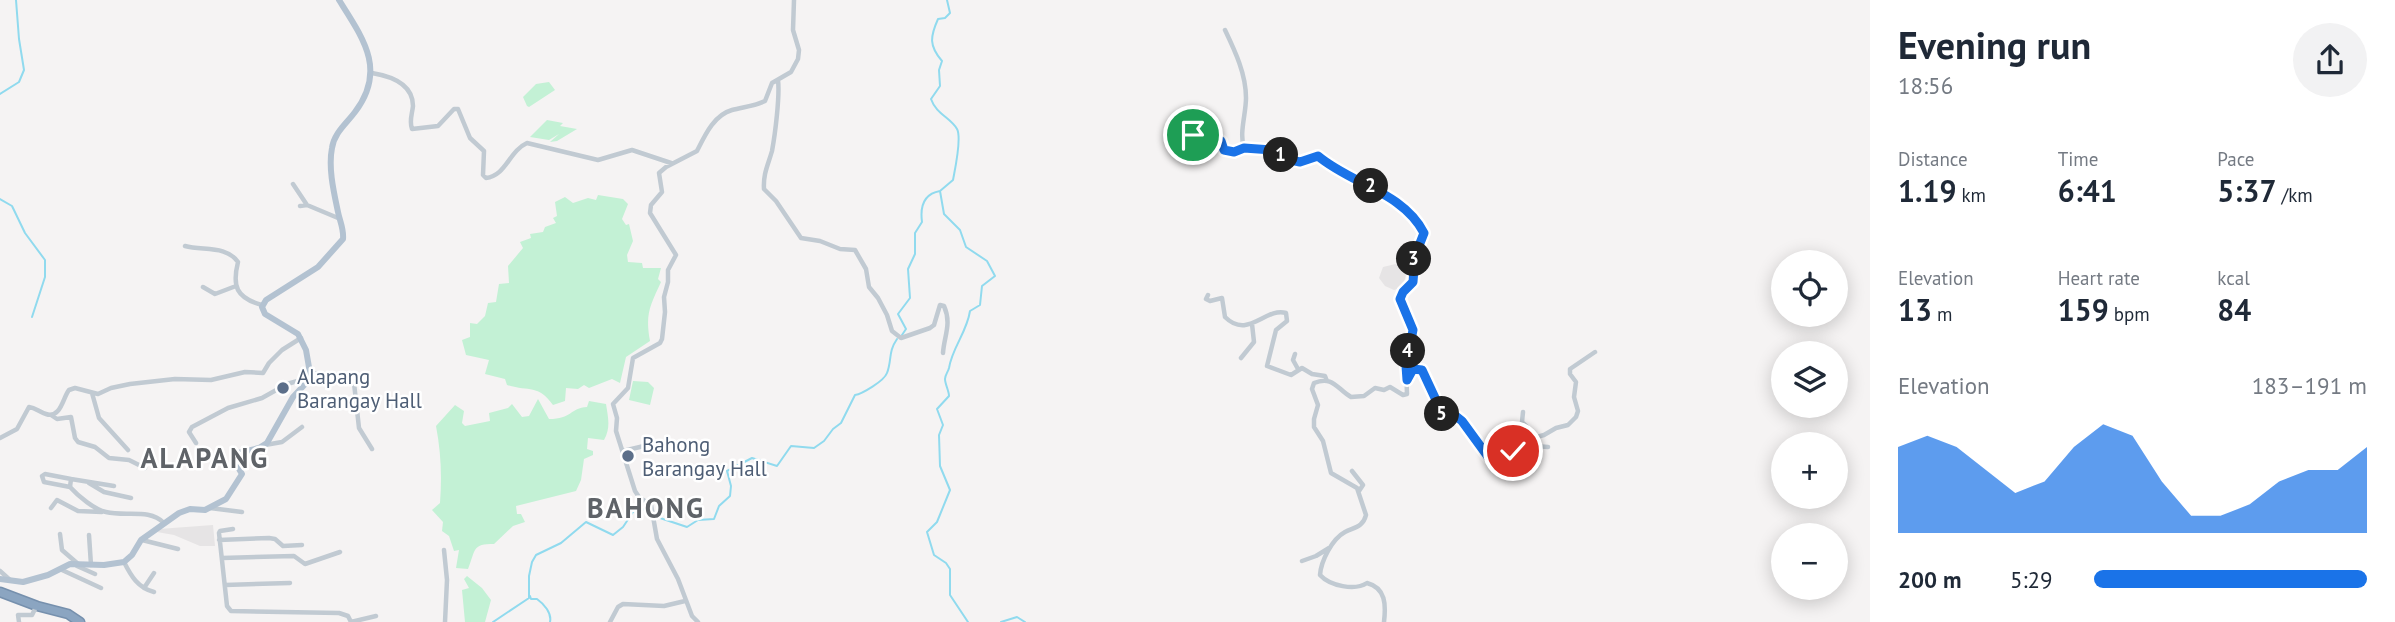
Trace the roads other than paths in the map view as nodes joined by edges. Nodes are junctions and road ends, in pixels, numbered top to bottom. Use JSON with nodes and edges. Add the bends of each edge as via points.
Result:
{"nodes":[{"id":1,"x":339,"y":0,"type":"edge"},
{"id":2,"x":794,"y":0,"type":"edge"},
{"id":3,"x":1225,"y":30,"type":"dead end"},
{"id":4,"x":372,"y":73,"type":"junction"},
{"id":5,"x":778,"y":80,"type":"junction"},
{"id":6,"x":1168,"y":132,"type":"dead end"},
{"id":7,"x":1244,"y":148,"type":"junction"},
{"id":8,"x":672,"y":163,"type":"junction"},
{"id":9,"x":293,"y":184,"type":"dead end"},
{"id":10,"x":307,"y":205,"type":"junction"},
{"id":11,"x":300,"y":206,"type":"dead end"},
{"id":12,"x":339,"y":218,"type":"junction"},
{"id":13,"x":185,"y":246,"type":"dead end"},
{"id":14,"x":236,"y":286,"type":"junction"},
{"id":15,"x":204,"y":287,"type":"dead end"},
{"id":16,"x":1208,"y":295,"type":"dead end"},
{"id":17,"x":262,"y":305,"type":"junction"},
{"id":18,"x":1252,"y":324,"type":"junction"},
{"id":19,"x":301,"y":338,"type":"junction"},
{"id":20,"x":1595,"y":352,"type":"dead end"},
{"id":21,"x":943,"y":353,"type":"dead end"},
{"id":22,"x":1295,"y":354,"type":"dead end"},
{"id":23,"x":1241,"y":358,"type":"dead end"},
{"id":24,"x":1298,"y":369,"type":"junction"},
{"id":25,"x":310,"y":376,"type":"junction"},
{"id":26,"x":1407,"y":380,"type":"junction"},
{"id":27,"x":1327,"y":381,"type":"junction"},
{"id":28,"x":92,"y":393,"type":"junction"},
{"id":29,"x":1523,"y":412,"type":"dead end"},
{"id":30,"x":51,"y":415,"type":"junction"},
{"id":31,"x":302,"y":427,"type":"dead end"},
{"id":32,"x":0,"y":438,"type":"edge"},
{"id":33,"x":1534,"y":438,"type":"junction"},
{"id":34,"x":196,"y":443,"type":"dead end"},
{"id":35,"x":264,"y":445,"type":"junction"},
{"id":36,"x":644,"y":446,"type":"dead end"},
{"id":37,"x":1548,"y":447,"type":"dead end"},
{"id":38,"x":372,"y":449,"type":"dead end"},
{"id":39,"x":128,"y":450,"type":"dead end"},
{"id":40,"x":623,"y":451,"type":"junction"},
{"id":41,"x":145,"y":468,"type":"dead end"},
{"id":42,"x":1352,"y":471,"type":"dead end"},
{"id":43,"x":71,"y":479,"type":"junction"},
{"id":44,"x":88,"y":482,"type":"junction"},
{"id":45,"x":114,"y":486,"type":"dead end"},
{"id":46,"x":70,"y":487,"type":"junction"},
{"id":47,"x":1360,"y":491,"type":"junction"},
{"id":48,"x":131,"y":498,"type":"dead end"},
{"id":49,"x":52,"y":506,"type":"dead end"},
{"id":50,"x":210,"y":508,"type":"junction"},
{"id":51,"x":103,"y":512,"type":"junction"},
{"id":52,"x":242,"y":512,"type":"dead end"},
{"id":53,"x":165,"y":524,"type":"junction"},
{"id":54,"x":233,"y":529,"type":"dead end"},
{"id":55,"x":60,"y":534,"type":"dead end"},
{"id":56,"x":89,"y":536,"type":"dead end"},
{"id":57,"x":141,"y":540,"type":"junction"},
{"id":58,"x":219,"y":540,"type":"junction"},
{"id":59,"x":302,"y":545,"type":"dead end"},
{"id":60,"x":1331,"y":547,"type":"junction"},
{"id":61,"x":178,"y":550,"type":"dead end"},
{"id":62,"x":444,"y":550,"type":"dead end"},
{"id":63,"x":340,"y":552,"type":"dead end"},
{"id":64,"x":222,"y":558,"type":"junction"},
{"id":65,"x":1302,"y":561,"type":"dead end"},
{"id":66,"x":124,"y":562,"type":"junction"},
{"id":67,"x":73,"y":564,"type":"junction"},
{"id":68,"x":91,"y":565,"type":"junction"},
{"id":69,"x":57,"y":570,"type":"junction"},
{"id":70,"x":0,"y":572,"type":"edge"},
{"id":71,"x":154,"y":573,"type":"dead end"},
{"id":72,"x":94,"y":574,"type":"dead end"},
{"id":73,"x":0,"y":579,"type":"edge"},
{"id":74,"x":11,"y":581,"type":"junction"},
{"id":75,"x":290,"y":583,"type":"dead end"},
{"id":76,"x":225,"y":585,"type":"junction"},
{"id":77,"x":101,"y":588,"type":"dead end"},
{"id":78,"x":144,"y":589,"type":"junction"},
{"id":79,"x":0,"y":592,"type":"edge"},
{"id":80,"x":154,"y":592,"type":"dead end"},
{"id":81,"x":685,"y":601,"type":"junction"},
{"id":82,"x":37,"y":606,"type":"junction"},
{"id":83,"x":376,"y":616,"type":"dead end"},
{"id":84,"x":19,"y":622,"type":"edge"},
{"id":85,"x":80,"y":622,"type":"edge"},
{"id":86,"x":351,"y":622,"type":"edge"},
{"id":87,"x":444,"y":622,"type":"edge"},
{"id":88,"x":610,"y":622,"type":"edge"},
{"id":89,"x":698,"y":622,"type":"edge"},
{"id":90,"x":1384,"y":622,"type":"edge"}],
"edges":[{"from":1,"to":4,"type":"main road","via":[[368,53]]},
{"from":2,"to":5,"type":"street","via":[[793,33],[799,55],[791,72]]},
{"from":3,"to":7,"type":"street","via":[[1244,80]]},
{"from":4,"to":8,"type":"street","via":[[389,77],[408,90],[413,104],[412,129],[438,126],[458,109],[470,138],[484,150],[486,178],[499,174],[516,149],[527,143],[598,160],[632,149]]},
{"from":4,"to":12,"type":"main road","via":[[363,100],[332,146]]},
{"from":5,"to":8,"type":"street","via":[[771,84],[765,102],[720,116],[703,135],[697,151]]},
{"from":5,"to":21,"type":"street","via":[[764,189],[801,238],[856,250],[869,288],[901,338],[930,328],[940,305],[944,306],[949,328]]},
{"from":6,"to":7,"type":"street","via":[[1201,134],[1221,141],[1228,152]]},
{"from":7,"to":26,"type":"street","via":[[1273,150],[1300,162],[1318,156],[1383,193],[1419,224],[1424,235],[1415,256],[1413,282],[1400,299],[1413,330]]},
{"from":8,"to":40,"type":"street","via":[[659,173],[662,192],[650,210],[676,253],[668,270],[663,334],[660,343],[633,358],[628,388],[614,402]]},
{"from":9,"to":10,"type":"street"},
{"from":10,"to":11,"type":"street"},
{"from":10,"to":12,"type":"street"},
{"from":12,"to":17,"type":"main road","via":[[343,233],[338,247],[314,271]]},
{"from":13,"to":14,"type":"street","via":[[214,248],[236,258]]},
{"from":14,"to":15,"type":"street","via":[[215,293]]},
{"from":14,"to":17,"type":"street","via":[[244,299]]},
{"from":16,"to":18,"type":"street","via":[[1210,301],[1222,298],[1227,319]]},
{"from":17,"to":19,"type":"main road","via":[[265,314]]},
{"from":18,"to":23,"type":"street","via":[[1254,342]]},
{"from":18,"to":24,"type":"street","via":[[1286,313],[1287,321],[1275,332],[1267,365],[1289,374]]},
{"from":19,"to":25,"type":"main road"},
{"from":19,"to":28,"type":"street","via":[[282,350],[264,373],[130,384]]},
{"from":20,"to":33,"type":"street","via":[[1570,369],[1577,385],[1576,417],[1564,427]]},
{"from":22,"to":24,"type":"street"},
{"from":24,"to":27,"type":"street","via":[[1325,376]]},
{"from":25,"to":34,"type":"street","via":[[228,408],[191,428]]},
{"from":25,"to":35,"type":"main road"},
{"from":25,"to":38,"type":"street","via":[[343,375],[354,383],[359,428]]},
{"from":26,"to":27,"type":"street","via":[[1405,396],[1390,387],[1375,388],[1355,398]]},
{"from":26,"to":33,"type":"street","via":[[1413,369],[1422,370],[1443,415],[1462,421],[1489,458],[1501,459]]},
{"from":27,"to":47,"type":"street","via":[[1312,386],[1318,405],[1314,427],[1323,441],[1331,473]]},
{"from":28,"to":30,"type":"street","via":[[69,390],[61,408]]},
{"from":28,"to":39,"type":"street","via":[[99,418]]},
{"from":29,"to":33,"type":"street","via":[[1522,422]]},
{"from":30,"to":32,"type":"street","via":[[29,407],[19,427]]},
{"from":30,"to":41,"type":"street","via":[[71,417],[78,442],[109,458]]},
{"from":31,"to":35,"type":"street","via":[[282,442]]},
{"from":33,"to":37,"type":"street","via":[[1535,446]]},
{"from":35,"to":50,"type":"main road","via":[[234,454],[241,478],[226,499]]},
{"from":36,"to":40,"type":"street"},
{"from":40,"to":81,"type":"street","via":[[635,491],[651,505],[658,543]]},
{"from":42,"to":47,"type":"street","via":[[1363,486]]},
{"from":43,"to":44,"type":"street"},
{"from":43,"to":46,"type":"street"},
{"from":43,"to":46,"type":"street","via":[[42,476],[44,482]]},
{"from":44,"to":45,"type":"street"},
{"from":44,"to":48,"type":"street","via":[[103,492]]},
{"from":46,"to":51,"type":"street"},
{"from":47,"to":60,"type":"street","via":[[1364,521]]},
{"from":49,"to":51,"type":"street"},
{"from":50,"to":52,"type":"street"},
{"from":50,"to":53,"type":"main road","via":[[183,511]]},
{"from":51,"to":53,"type":"street","via":[[147,514]]},
{"from":53,"to":57,"type":"main road"},
{"from":54,"to":58,"type":"street","via":[[219,531]]},
{"from":55,"to":67,"type":"street","via":[[62,550]]},
{"from":56,"to":68,"type":"street"},
{"from":57,"to":61,"type":"street"},
{"from":57,"to":66,"type":"main road"},
{"from":58,"to":59,"type":"street","via":[[270,538],[284,546]]},
{"from":58,"to":64,"type":"street"},
{"from":60,"to":65,"type":"street"},
{"from":60,"to":90,"type":"street","via":[[1320,575],[1356,588],[1374,585],[1384,597]]},
{"from":62,"to":87,"type":"street"},
{"from":63,"to":64,"type":"street","via":[[305,564],[295,556]]},
{"from":64,"to":76,"type":"street"},
{"from":66,"to":68,"type":"main road"},
{"from":66,"to":78,"type":"street"},
{"from":67,"to":68,"type":"main road"},
{"from":67,"to":69,"type":"main road"},
{"from":67,"to":72,"type":"street"},
{"from":69,"to":74,"type":"main road","via":[[30,581]]},
{"from":69,"to":77,"type":"street"},
{"from":70,"to":74,"type":"street"},
{"from":71,"to":78,"type":"street"},
{"from":73,"to":74,"type":"main road"},
{"from":75,"to":76,"type":"street"},
{"from":76,"to":86,"type":"street","via":[[230,611],[339,613]]},
{"from":78,"to":80,"type":"street"},
{"from":79,"to":82,"type":"highway"},
{"from":81,"to":88,"type":"street","via":[[664,606],[623,604]]},
{"from":81,"to":89,"type":"street"},
{"from":82,"to":84,"type":"street","via":[[32,615],[18,615]]},
{"from":82,"to":85,"type":"highway"},
{"from":83,"to":86,"type":"street"}]}
